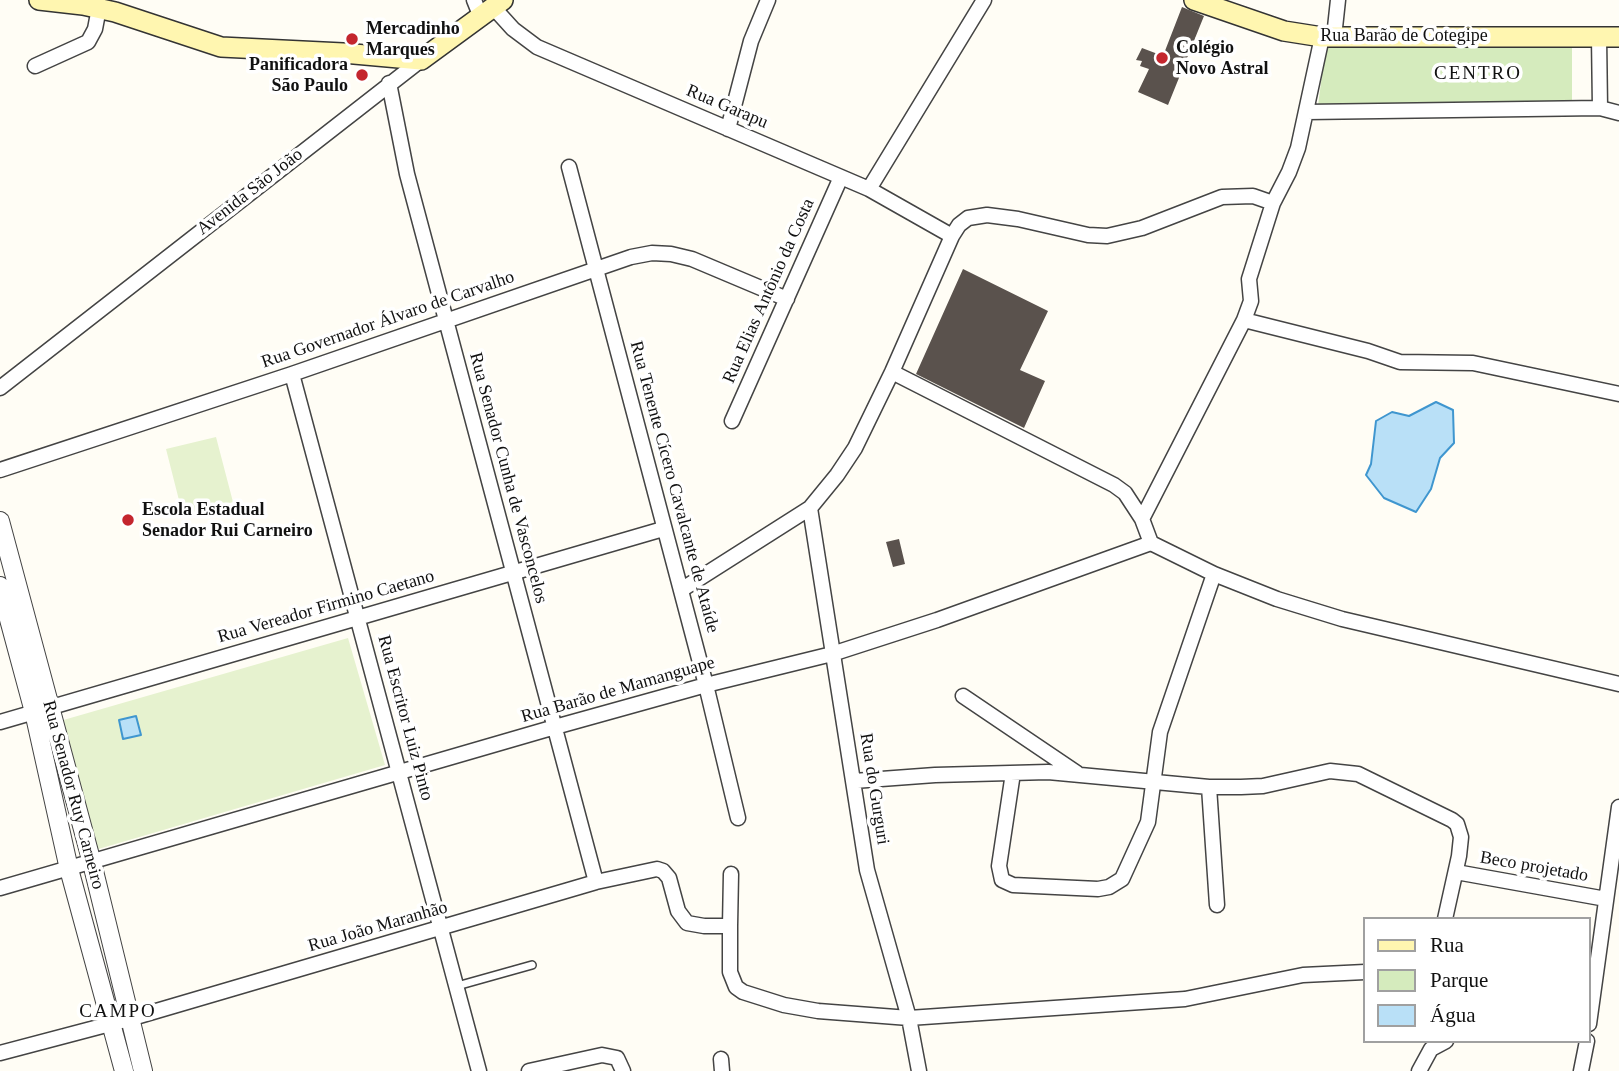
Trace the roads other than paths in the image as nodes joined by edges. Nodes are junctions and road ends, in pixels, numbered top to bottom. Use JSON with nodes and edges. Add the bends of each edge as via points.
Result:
{"nodes":[{"id":1,"x":39,"y":0,"type":"edge"},
{"id":2,"x":768,"y":0,"type":"edge"},
{"id":3,"x":985,"y":0,"type":"edge"},
{"id":4,"x":1195,"y":0,"type":"edge"},
{"id":5,"x":1339,"y":0,"type":"edge"},
{"id":6,"x":488,"y":5,"type":"edge"},
{"id":7,"x":100,"y":8,"type":"junction"},
{"id":8,"x":1328,"y":37,"type":"junction"},
{"id":9,"x":1599,"y":37,"type":"junction"},
{"id":10,"x":1619,"y":37,"type":"edge"},
{"id":11,"x":421,"y":60,"type":"junction"},
{"id":12,"x":35,"y":66,"type":"dead end"},
{"id":13,"x":389,"y":83,"type":"junction"},
{"id":14,"x":1600,"y":108,"type":"junction"},
{"id":15,"x":1306,"y":112,"type":"junction"},
{"id":16,"x":1619,"y":113,"type":"edge"},
{"id":17,"x":728,"y":129,"type":"junction"},
{"id":18,"x":569,"y":167,"type":"dead end"},
{"id":19,"x":841,"y":177,"type":"junction"},
{"id":20,"x":869,"y":189,"type":"junction"},
{"id":21,"x":1273,"y":204,"type":"junction"},
{"id":22,"x":953,"y":236,"type":"junction"},
{"id":23,"x":597,"y":269,"type":"junction"},
{"id":24,"x":787,"y":299,"type":"junction"},
{"id":25,"x":446,"y":319,"type":"junction"},
{"id":26,"x":1244,"y":320,"type":"junction"},
{"id":27,"x":892,"y":372,"type":"junction"},
{"id":28,"x":292,"y":374,"type":"junction"},
{"id":29,"x":0,"y":388,"type":"edge"},
{"id":30,"x":1619,"y":394,"type":"edge"},
{"id":31,"x":732,"y":421,"type":"dead end"},
{"id":32,"x":0,"y":470,"type":"edge"},
{"id":33,"x":810,"y":509,"type":"junction"},
{"id":34,"x":1142,"y":519,"type":"junction"},
{"id":35,"x":0,"y":521,"type":"edge"},
{"id":36,"x":663,"y":529,"type":"junction"},
{"id":37,"x":1152,"y":543,"type":"junction"},
{"id":38,"x":512,"y":573,"type":"junction"},
{"id":39,"x":1214,"y":574,"type":"junction"},
{"id":40,"x":0,"y":586,"type":"edge"},
{"id":41,"x":681,"y":590,"type":"junction"},
{"id":42,"x":17,"y":618,"type":"junction"},
{"id":43,"x":359,"y":618,"type":"junction"},
{"id":44,"x":832,"y":654,"type":"junction"},
{"id":45,"x":1619,"y":684,"type":"edge"},
{"id":46,"x":706,"y":685,"type":"junction"},
{"id":47,"x":963,"y":696,"type":"dead end"},
{"id":48,"x":42,"y":709,"type":"junction"},
{"id":49,"x":0,"y":722,"type":"edge"},
{"id":50,"x":555,"y":727,"type":"junction"},
{"id":51,"x":1013,"y":773,"type":"junction"},
{"id":52,"x":399,"y":774,"type":"junction"},
{"id":53,"x":1078,"y":774,"type":"junction"},
{"id":54,"x":854,"y":781,"type":"junction"},
{"id":55,"x":1154,"y":781,"type":"junction"},
{"id":56,"x":1209,"y":788,"type":"junction"},
{"id":57,"x":1618,"y":815,"type":"edge"},
{"id":58,"x":738,"y":818,"type":"dead end"},
{"id":59,"x":92,"y":863,"type":"junction"},
{"id":60,"x":69,"y":869,"type":"junction"},
{"id":61,"x":1456,"y":872,"type":"junction"},
{"id":62,"x":731,"y":874,"type":"dead end"},
{"id":63,"x":596,"y":882,"type":"junction"},
{"id":64,"x":0,"y":888,"type":"edge"},
{"id":65,"x":1606,"y":899,"type":"junction"},
{"id":66,"x":1217,"y":905,"type":"dead end"},
{"id":67,"x":1445,"y":917,"type":"edge"},
{"id":68,"x":730,"y":926,"type":"junction"},
{"id":69,"x":442,"y":929,"type":"junction"},
{"id":70,"x":532,"y":965,"type":"dead end"},
{"id":71,"x":1364,"y":972,"type":"edge"},
{"id":72,"x":457,"y":986,"type":"junction"},
{"id":73,"x":1591,"y":1009,"type":"edge"},
{"id":74,"x":909,"y":1018,"type":"junction"},
{"id":75,"x":120,"y":1022,"type":"junction"},
{"id":76,"x":1442,"y":1043,"type":"edge"},
{"id":77,"x":1587,"y":1043,"type":"edge"},
{"id":78,"x":0,"y":1053,"type":"edge"},
{"id":79,"x":124,"y":1071,"type":"edge"},
{"id":80,"x":143,"y":1071,"type":"edge"},
{"id":81,"x":479,"y":1071,"type":"edge"},
{"id":82,"x":529,"y":1071,"type":"edge"},
{"id":83,"x":623,"y":1071,"type":"edge"},
{"id":84,"x":919,"y":1071,"type":"edge"},
{"id":85,"x":1419,"y":1071,"type":"edge"},
{"id":86,"x":1581,"y":1071,"type":"edge"}],
"edges":[{"from":1,"to":7,"type":"main road"},
{"from":2,"to":17,"type":"street","via":[[751,41]]},
{"from":3,"to":20,"type":"street"},
{"from":4,"to":8,"type":"main road","name":"Rua Barão de Cotegipe","via":[[1284,31]]},
{"from":5,"to":8,"type":"street"},
{"from":6,"to":11,"type":"main road","name":"Avenida São João"},
{"from":6,"to":17,"type":"street","name":"Rua Garapu","via":[[537,47]]},
{"from":7,"to":11,"type":"main road","via":[[221,47]]},
{"from":7,"to":12,"type":"street","via":[[88,42]]},
{"from":8,"to":9,"type":"main road","name":"Rua Barão de Cotegipe"},
{"from":8,"to":15,"type":"street"},
{"from":9,"to":10,"type":"main road","name":"Rua Barão de Cotegipe"},
{"from":9,"to":14,"type":"street"},
{"from":11,"to":13,"type":"street","name":"Avenida São João"},
{"from":13,"to":25,"type":"street","name":"Rua Senador Cunha de Vasconcelos","via":[[407,174]]},
{"from":13,"to":29,"type":"street","name":"Avenida São João"},
{"from":14,"to":15,"type":"street"},
{"from":14,"to":16,"type":"street"},
{"from":15,"to":21,"type":"street","via":[[1294,160]]},
{"from":17,"to":19,"type":"street","name":"Rua Garapu"},
{"from":18,"to":23,"type":"street","name":"Rua Tenente Cícero Cavalcante de Ataíde"},
{"from":19,"to":20,"type":"street","name":"Rua Garapu"},
{"from":19,"to":24,"type":"street","name":"Rua Elias Antônio da Costa"},
{"from":20,"to":22,"type":"street","name":"Rua Garapu"},
{"from":21,"to":22,"type":"street","via":[[1253,197],[1222,197],[1142,228],[1107,236],[976,216],[962,222]]},
{"from":21,"to":26,"type":"street","via":[[1249,279],[1251,302]]},
{"from":22,"to":27,"type":"street"},
{"from":23,"to":24,"type":"street","name":"Rua Governador Álvaro de Carvalho","via":[[631,257],[671,254]]},
{"from":23,"to":25,"type":"street","name":"Rua Governador Álvaro de Carvalho"},
{"from":23,"to":36,"type":"street","name":"Rua Tenente Cícero Cavalcante de Ataíde"},
{"from":24,"to":31,"type":"street","name":"Rua Elias Antônio da Costa"},
{"from":25,"to":28,"type":"street","name":"Rua Governador Álvaro de Carvalho"},
{"from":25,"to":38,"type":"street","name":"Rua Senador Cunha de Vasconcelos"},
{"from":26,"to":30,"type":"street","via":[[1400,362],[1473,363]]},
{"from":26,"to":34,"type":"street"},
{"from":27,"to":33,"type":"street","via":[[855,448]]},
{"from":27,"to":34,"type":"street","via":[[1101,477],[1125,493]]},
{"from":28,"to":32,"type":"street","name":"Rua Governador Álvaro de Carvalho"},
{"from":28,"to":43,"type":"street","name":"Rua Escritor Luiz Pinto"},
{"from":33,"to":41,"type":"street"},
{"from":33,"to":44,"type":"street","name":"Rua do Gurguri"},
{"from":34,"to":37,"type":"street"},
{"from":35,"to":42,"type":"street","name":"Rua Senador Ruy Carneiro"},
{"from":36,"to":38,"type":"street","name":"Rua Vereador Firmino Caetano"},
{"from":36,"to":41,"type":"street","name":"Rua Tenente Cícero Cavalcante de Ataíde"},
{"from":37,"to":39,"type":"street"},
{"from":37,"to":44,"type":"street","name":"Rua Barão de Mamanguape"},
{"from":38,"to":43,"type":"street","name":"Rua Vereador Firmino Caetano"},
{"from":38,"to":50,"type":"street","name":"Rua Senador Cunha de Vasconcelos"},
{"from":39,"to":45,"type":"street","via":[[1342,620]]},
{"from":39,"to":55,"type":"street","via":[[1160,732]]},
{"from":40,"to":42,"type":"street","name":"Rua Senador Ruy Carneiro"},
{"from":41,"to":46,"type":"street","name":"Rua Tenente Cícero Cavalcante de Ataíde"},
{"from":42,"to":48,"type":"street","name":"Rua Senador Ruy Carneiro"},
{"from":43,"to":48,"type":"street","name":"Rua Vereador Firmino Caetano"},
{"from":43,"to":52,"type":"street","name":"Rua Escritor Luiz Pinto"},
{"from":44,"to":46,"type":"street","name":"Rua Barão de Mamanguape"},
{"from":44,"to":54,"type":"street","name":"Rua do Gurguri"},
{"from":46,"to":50,"type":"street","name":"Rua Barão de Mamanguape"},
{"from":46,"to":58,"type":"street","name":"Rua Tenente Cícero Cavalcante de Ataíde"},
{"from":47,"to":53,"type":"street"},
{"from":48,"to":49,"type":"street","name":"Rua Vereador Firmino Caetano"},
{"from":48,"to":59,"type":"street","name":"Rua Senador Ruy Carneiro"},
{"from":48,"to":60,"type":"street","name":"Rua Senador Ruy Carneiro"},
{"from":50,"to":52,"type":"street","name":"Rua Barão de Mamanguape"},
{"from":50,"to":63,"type":"street","name":"Rua Senador Cunha de Vasconcelos"},
{"from":51,"to":53,"type":"street"},
{"from":51,"to":54,"type":"street"},
{"from":51,"to":55,"type":"street","via":[[999,866],[1002,880],[1013,885],[1098,889],[1116,884],[1143,837]]},
{"from":52,"to":59,"type":"street","name":"Rua Barão de Mamanguape"},
{"from":52,"to":69,"type":"street","name":"Rua Escritor Luiz Pinto"},
{"from":53,"to":55,"type":"street"},
{"from":54,"to":74,"type":"street","name":"Rua do Gurguri","via":[[873,896]]},
{"from":55,"to":56,"type":"street"},
{"from":56,"to":61,"type":"street","via":[[1263,786],[1344,772],[1374,780],[1457,824],[1461,837]]},
{"from":56,"to":66,"type":"street"},
{"from":57,"to":65,"type":"street"},
{"from":59,"to":60,"type":"street","name":"Rua Barão de Mamanguape"},
{"from":59,"to":75,"type":"street","name":"Rua Senador Ruy Carneiro"},
{"from":60,"to":64,"type":"street","name":"Rua Barão de Mamanguape"},
{"from":60,"to":75,"type":"street","name":"Rua Senador Ruy Carneiro"},
{"from":61,"to":65,"type":"street","name":"Beco projetado"},
{"from":61,"to":67,"type":"street"},
{"from":62,"to":68,"type":"street"},
{"from":63,"to":68,"type":"street","name":"Rua João Maranhão","via":[[657,869],[669,878],[678,911],[687,923]]},
{"from":63,"to":69,"type":"street","name":"Rua João Maranhão"},
{"from":65,"to":73,"type":"street"},
{"from":68,"to":74,"type":"street","via":[[730,972],[743,992],[818,1011]]},
{"from":69,"to":72,"type":"street","name":"Rua Escritor Luiz Pinto"},
{"from":69,"to":75,"type":"street","name":"Rua João Maranhão"},
{"from":70,"to":72,"type":"lane"},
{"from":71,"to":74,"type":"street","via":[[1303,975],[1185,999]]},
{"from":72,"to":81,"type":"street","name":"Rua Escritor Luiz Pinto"},
{"from":74,"to":84,"type":"street","name":"Rua do Gurguri"},
{"from":75,"to":78,"type":"street","name":"Rua João Maranhão"},
{"from":75,"to":79,"type":"street","name":"Rua Senador Ruy Carneiro"},
{"from":75,"to":80,"type":"street","name":"Rua Senador Ruy Carneiro"},
{"from":76,"to":85,"type":"street","via":[[1431,1049]]},
{"from":77,"to":86,"type":"street"},
{"from":82,"to":83,"type":"street","via":[[602,1055],[617,1058]]}]}
